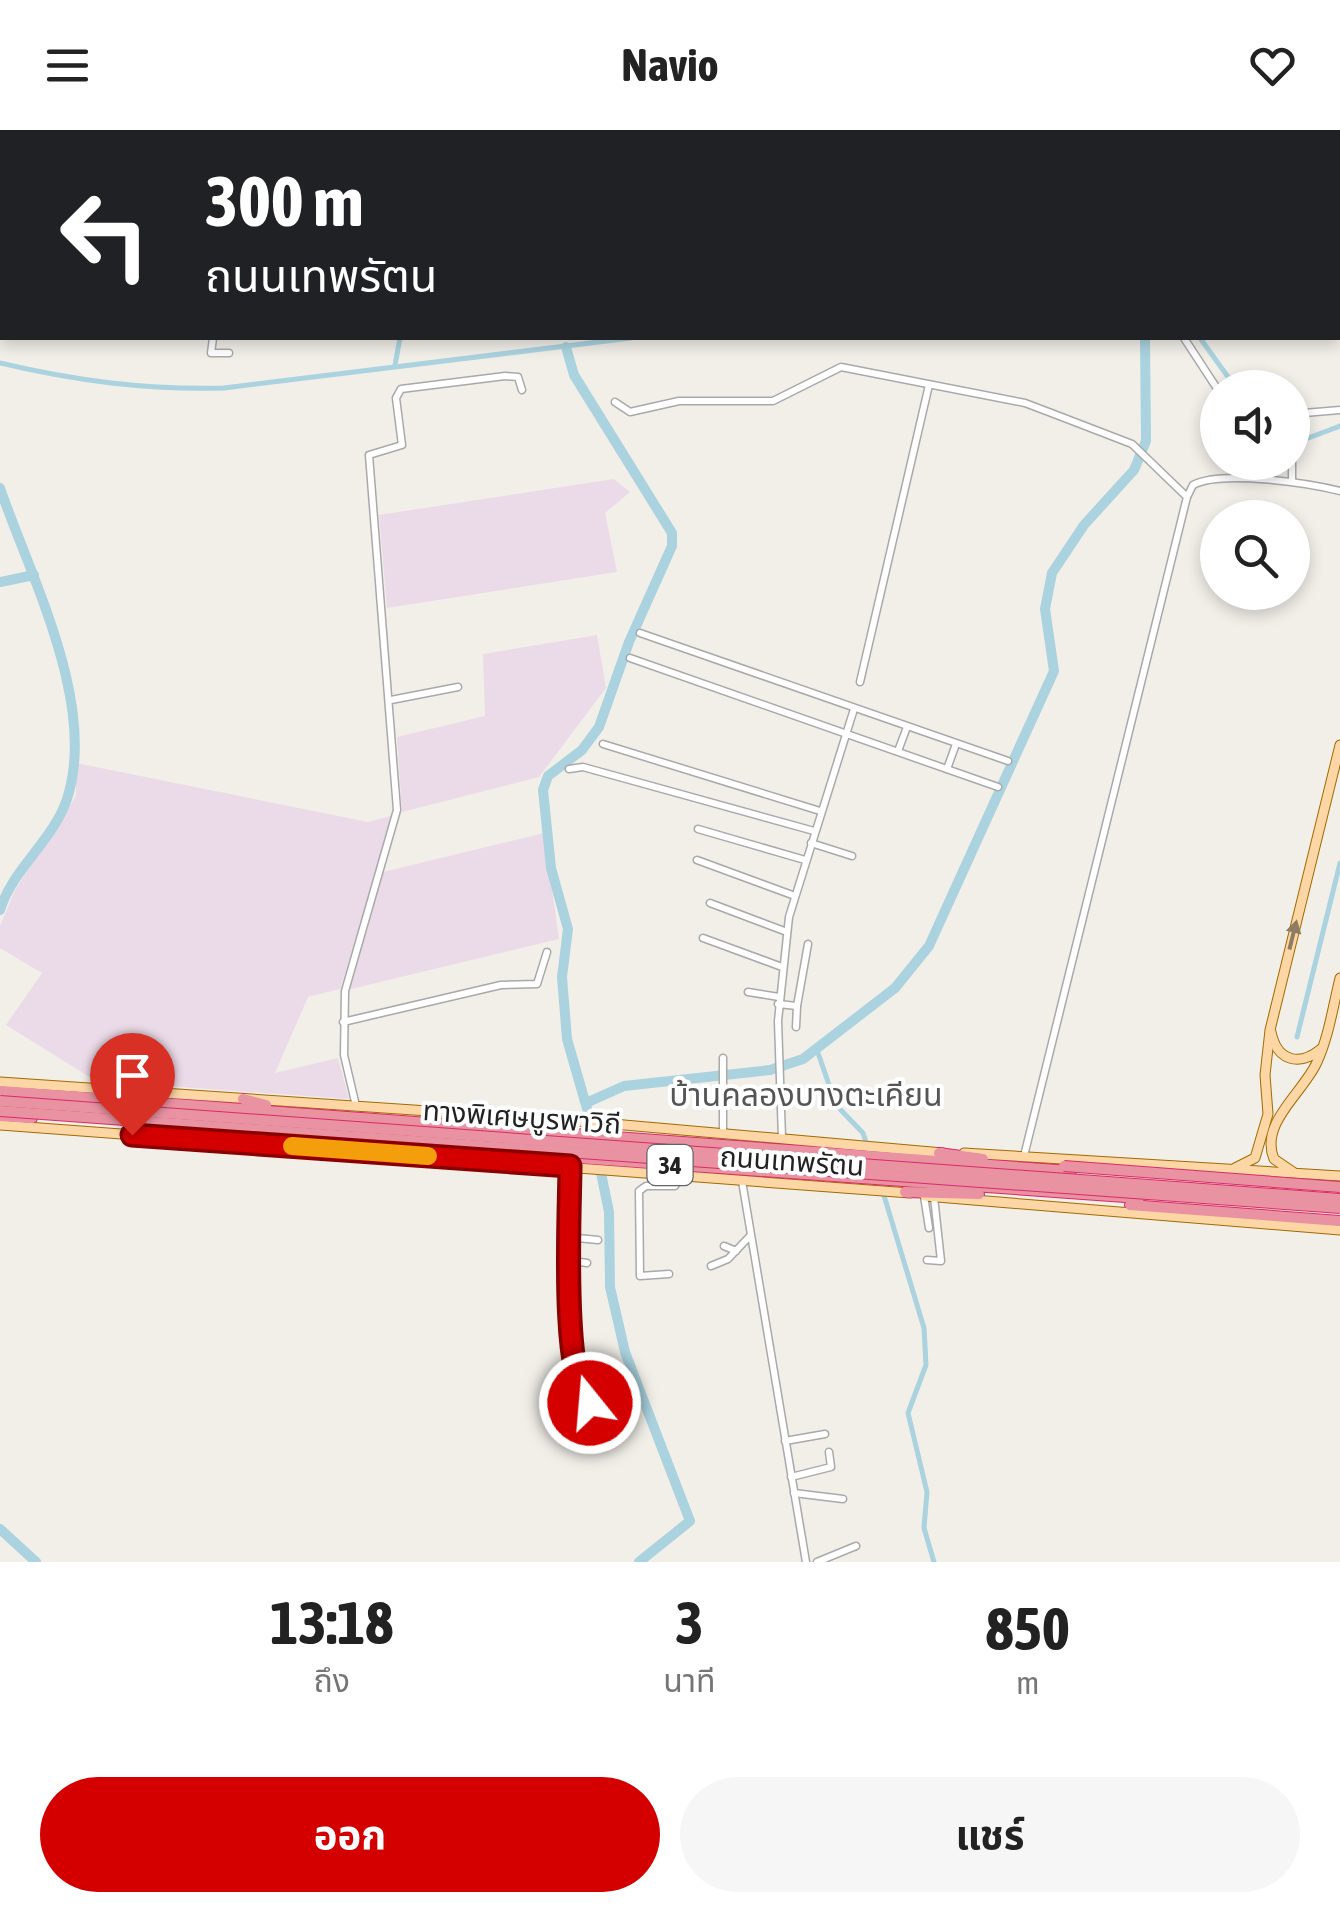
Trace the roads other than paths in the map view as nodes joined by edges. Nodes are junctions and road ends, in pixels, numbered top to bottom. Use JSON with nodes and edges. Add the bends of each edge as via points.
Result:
{"nodes":[{"id":1,"x":213,"y":340,"type":"edge"},
{"id":2,"x":1185,"y":340,"type":"edge"},
{"id":3,"x":228,"y":353,"type":"dead end"},
{"id":4,"x":1205,"y":370,"type":"edge"},
{"id":5,"x":928,"y":385,"type":"junction"},
{"id":6,"x":522,"y":390,"type":"dead end"},
{"id":7,"x":616,"y":402,"type":"dead end"},
{"id":8,"x":1340,"y":410,"type":"edge"},
{"id":9,"x":1310,"y":412,"type":"edge"},
{"id":10,"x":1292,"y":480,"type":"joint"},
{"id":11,"x":1340,"y":491,"type":"edge"},
{"id":12,"x":1186,"y":498,"type":"junction"},
{"id":13,"x":640,"y":633,"type":"dead end"},
{"id":14,"x":630,"y":658,"type":"dead end"},
{"id":15,"x":860,"y":682,"type":"dead end"},
{"id":16,"x":458,"y":687,"type":"dead end"},
{"id":17,"x":390,"y":700,"type":"junction"},
{"id":18,"x":854,"y":708,"type":"junction"},
{"id":19,"x":906,"y":726,"type":"junction"},
{"id":20,"x":847,"y":733,"type":"junction"},
{"id":21,"x":603,"y":744,"type":"dead end"},
{"id":22,"x":956,"y":744,"type":"junction"},
{"id":23,"x":1340,"y":744,"type":"edge"},
{"id":24,"x":898,"y":751,"type":"junction"},
{"id":25,"x":1008,"y":761,"type":"dead end"},
{"id":26,"x":569,"y":769,"type":"dead end"},
{"id":27,"x":947,"y":769,"type":"junction"},
{"id":28,"x":998,"y":787,"type":"dead end"},
{"id":29,"x":820,"y":811,"type":"junction"},
{"id":30,"x":698,"y":829,"type":"dead end"},
{"id":31,"x":814,"y":831,"type":"junction"},
{"id":32,"x":810,"y":843,"type":"junction"},
{"id":33,"x":852,"y":856,"type":"dead end"},
{"id":34,"x":697,"y":860,"type":"dead end"},
{"id":35,"x":805,"y":860,"type":"junction"},
{"id":36,"x":795,"y":896,"type":"junction"},
{"id":37,"x":710,"y":902,"type":"dead end"},
{"id":38,"x":787,"y":932,"type":"junction"},
{"id":39,"x":702,"y":938,"type":"dead end"},
{"id":40,"x":808,"y":944,"type":"dead end"},
{"id":41,"x":547,"y":952,"type":"dead end"},
{"id":42,"x":782,"y":967,"type":"junction"},
{"id":43,"x":1340,"y":978,"type":"edge"},
{"id":44,"x":748,"y":992,"type":"dead end"},
{"id":45,"x":778,"y":1001,"type":"junction"},
{"id":46,"x":797,"y":1006,"type":"junction"},
{"id":47,"x":343,"y":1022,"type":"junction"},
{"id":48,"x":796,"y":1027,"type":"dead end"},
{"id":49,"x":1270,"y":1030,"type":"junction"},
{"id":50,"x":1323,"y":1047,"type":"junction"},
{"id":51,"x":723,"y":1058,"type":"dead end"},
{"id":52,"x":0,"y":1082,"type":"edge"},
{"id":53,"x":0,"y":1091,"type":"edge"},
{"id":54,"x":243,"y":1100,"type":"junction"},
{"id":55,"x":0,"y":1101,"type":"edge"},
{"id":56,"x":356,"y":1106,"type":"junction"},
{"id":57,"x":305,"y":1113,"type":"junction"},
{"id":58,"x":0,"y":1114,"type":"edge"},
{"id":59,"x":0,"y":1126,"type":"edge"},
{"id":60,"x":723,"y":1133,"type":"junction"},
{"id":61,"x":337,"y":1138,"type":"junction"},
{"id":62,"x":782,"y":1138,"type":"junction"},
{"id":63,"x":277,"y":1145,"type":"junction"},
{"id":64,"x":939,"y":1152,"type":"junction"},
{"id":65,"x":1024,"y":1156,"type":"junction"},
{"id":66,"x":570,"y":1166,"type":"junction"},
{"id":67,"x":1235,"y":1174,"type":"junction"},
{"id":68,"x":1296,"y":1174,"type":"junction"},
{"id":69,"x":680,"y":1175,"type":"junction"},
{"id":70,"x":1340,"y":1176,"type":"edge"},
{"id":71,"x":742,"y":1180,"type":"junction"},
{"id":72,"x":1340,"y":1186,"type":"edge"},
{"id":73,"x":905,"y":1192,"type":"junction"},
{"id":74,"x":929,"y":1196,"type":"junction"},
{"id":75,"x":1340,"y":1198,"type":"edge"},
{"id":76,"x":1234,"y":1205,"type":"junction"},
{"id":77,"x":1340,"y":1210,"type":"edge"},
{"id":78,"x":1340,"y":1221,"type":"edge"},
{"id":79,"x":928,"y":1228,"type":"dead end"},
{"id":80,"x":1340,"y":1230,"type":"edge"},
{"id":81,"x":567,"y":1237,"type":"junction"},
{"id":82,"x":750,"y":1237,"type":"junction"},
{"id":83,"x":598,"y":1240,"type":"dead end"},
{"id":84,"x":724,"y":1246,"type":"dead end"},
{"id":85,"x":736,"y":1251,"type":"junction"},
{"id":86,"x":567,"y":1260,"type":"junction"},
{"id":87,"x":926,"y":1260,"type":"dead end"},
{"id":88,"x":587,"y":1264,"type":"dead end"},
{"id":89,"x":711,"y":1266,"type":"dead end"},
{"id":90,"x":668,"y":1274,"type":"dead end"},
{"id":91,"x":632,"y":1395,"type":"dead end"},
{"id":92,"x":824,"y":1434,"type":"dead end"},
{"id":93,"x":785,"y":1440,"type":"junction"},
{"id":94,"x":829,"y":1452,"type":"dead end"},
{"id":95,"x":791,"y":1478,"type":"junction"},
{"id":96,"x":794,"y":1493,"type":"junction"},
{"id":97,"x":843,"y":1500,"type":"dead end"},
{"id":98,"x":856,"y":1546,"type":"dead end"},
{"id":99,"x":806,"y":1562,"type":"edge"},
{"id":100,"x":818,"y":1562,"type":"edge"}],
"edges":[{"from":1,"to":3,"type":"street","via":[[212,353]]},
{"from":2,"to":4,"type":"street"},
{"from":5,"to":7,"type":"street","via":[[841,367],[772,401],[684,401],[630,412]]},
{"from":5,"to":12,"type":"street","via":[[1025,403],[1132,444]]},
{"from":5,"to":15,"type":"street"},
{"from":6,"to":17,"type":"street","via":[[518,378],[505,376],[401,389],[396,398],[402,446],[369,455]]},
{"from":8,"to":9,"type":"street"},
{"from":10,"to":11,"type":"street"},
{"from":10,"to":12,"type":"street","via":[[1203,481]]},
{"from":12,"to":65,"type":"street"},
{"from":13,"to":18,"type":"street"},
{"from":14,"to":20,"type":"street"},
{"from":16,"to":17,"type":"street"},
{"from":17,"to":47,"type":"street","via":[[396,819],[346,984]]},
{"from":18,"to":19,"type":"street"},
{"from":18,"to":20,"type":"street"},
{"from":19,"to":22,"type":"street"},
{"from":19,"to":24,"type":"street"},
{"from":20,"to":24,"type":"street"},
{"from":20,"to":29,"type":"street"},
{"from":21,"to":29,"type":"street"},
{"from":22,"to":25,"type":"street"},
{"from":22,"to":27,"type":"street"},
{"from":49,"to":23,"type":"main road","one_way":true},
{"from":24,"to":27,"type":"street"},
{"from":26,"to":31,"type":"street","via":[[583,767]]},
{"from":27,"to":28,"type":"street"},
{"from":29,"to":31,"type":"street"},
{"from":30,"to":35,"type":"street"},
{"from":31,"to":32,"type":"street"},
{"from":32,"to":33,"type":"street"},
{"from":32,"to":35,"type":"street"},
{"from":34,"to":36,"type":"street"},
{"from":35,"to":36,"type":"street"},
{"from":36,"to":38,"type":"street"},
{"from":37,"to":38,"type":"street"},
{"from":38,"to":42,"type":"street"},
{"from":39,"to":42,"type":"street"},
{"from":40,"to":46,"type":"street"},
{"from":41,"to":47,"type":"street","via":[[537,984],[501,985]]},
{"from":42,"to":45,"type":"street"},
{"from":43,"to":50,"type":"main road"},
{"from":44,"to":45,"type":"street"},
{"from":45,"to":46,"type":"street"},
{"from":45,"to":62,"type":"street"},
{"from":46,"to":48,"type":"street"},
{"from":47,"to":56,"type":"street"},
{"from":49,"to":50,"type":"main road","via":[[1288,1058],[1302,1060]]},
{"from":49,"to":67,"type":"main road","via":[[1266,1128],[1255,1158]]},
{"from":50,"to":68,"type":"main road","via":[[1270,1144],[1274,1160]]},
{"from":51,"to":60,"type":"street"},
{"from":52,"to":54,"type":"main road","name":"ถนนเทพรัตน","number":"34"},
{"from":53,"to":57,"type":"highway","name":"ถนนเทพรัตน","number":"34"},
{"from":54,"to":56,"type":"main road","name":"ถนนเทพรัตน","number":"34"},
{"from":54,"to":57,"type":"highway"},
{"from":55,"to":75,"type":"highway","name":"ทางพิเศษบูรพาวิถี","bridge":true},
{"from":56,"to":60,"type":"main road","name":"ถนนเทพรัตน","number":"34"},
{"from":57,"to":67,"type":"highway","name":"ถนนเทพรัตน","number":"34","via":[[1000,1167]]},
{"from":58,"to":61,"type":"highway","name":"ถนนเทพรัตน","number":"34"},
{"from":58,"to":77,"type":"highway","name":"ทางพิเศษบูรพาวิถี","bridge":true},
{"from":59,"to":63,"type":"main road","name":"ถนนเทพรัตน","number":"34"},
{"from":60,"to":62,"type":"main road","name":"ถนนเทพรัตน","number":"34"},
{"from":61,"to":63,"type":"highway"},
{"from":61,"to":76,"type":"highway","name":"ถนนเทพรัตน","number":"34"},
{"from":62,"to":64,"type":"main road","name":"ถนนเทพรัตน","number":"34"},
{"from":63,"to":66,"type":"main road","name":"ถนนเทพรัตน","number":"34"},
{"from":64,"to":65,"type":"main road","name":"ถนนเทพรัตน","number":"34"},
{"from":64,"to":72,"type":"highway","bridge":true},
{"from":65,"to":67,"type":"main road","name":"ถนนเทพรัตน","number":"34"},
{"from":66,"to":69,"type":"main road","name":"ถนนเทพรัตน","number":"34"},
{"from":66,"to":81,"type":"street"},
{"from":67,"to":68,"type":"main road","name":"ถนนเทพรัตน","number":"34"},
{"from":67,"to":72,"type":"highway","name":"ถนนเทพรัตน","number":"34"},
{"from":67,"to":76,"type":"highway"},
{"from":68,"to":70,"type":"main road","name":"ถนนเทพรัตน","number":"34"},
{"from":69,"to":71,"type":"main road","name":"ถนนเทพรัตน","number":"34"},
{"from":69,"to":90,"type":"street","via":[[675,1186],[639,1191],[640,1276]]},
{"from":71,"to":73,"type":"main road","name":"ถนนเทพรัตน","number":"34"},
{"from":71,"to":82,"type":"street"},
{"from":73,"to":74,"type":"main road","name":"ถนนเทพรัตน","number":"34"},
{"from":73,"to":78,"type":"highway"},
{"from":74,"to":79,"type":"street"},
{"from":74,"to":80,"type":"main road","name":"ถนนเทพรัตน","number":"34"},
{"from":74,"to":87,"type":"street","via":[[941,1262]]},
{"from":76,"to":77,"type":"highway","name":"ถนนเทพรัตน","number":"34"},
{"from":81,"to":83,"type":"street"},
{"from":81,"to":86,"type":"street"},
{"from":82,"to":85,"type":"street"},
{"from":82,"to":93,"type":"street"},
{"from":84,"to":85,"type":"street"},
{"from":85,"to":89,"type":"street"},
{"from":86,"to":88,"type":"street"},
{"from":86,"to":91,"type":"street","via":[[585,1400]]},
{"from":92,"to":93,"type":"street"},
{"from":93,"to":95,"type":"street"},
{"from":94,"to":95,"type":"street","via":[[831,1467]]},
{"from":95,"to":96,"type":"street"},
{"from":96,"to":97,"type":"street"},
{"from":96,"to":99,"type":"street"},
{"from":98,"to":100,"type":"street"}]}
